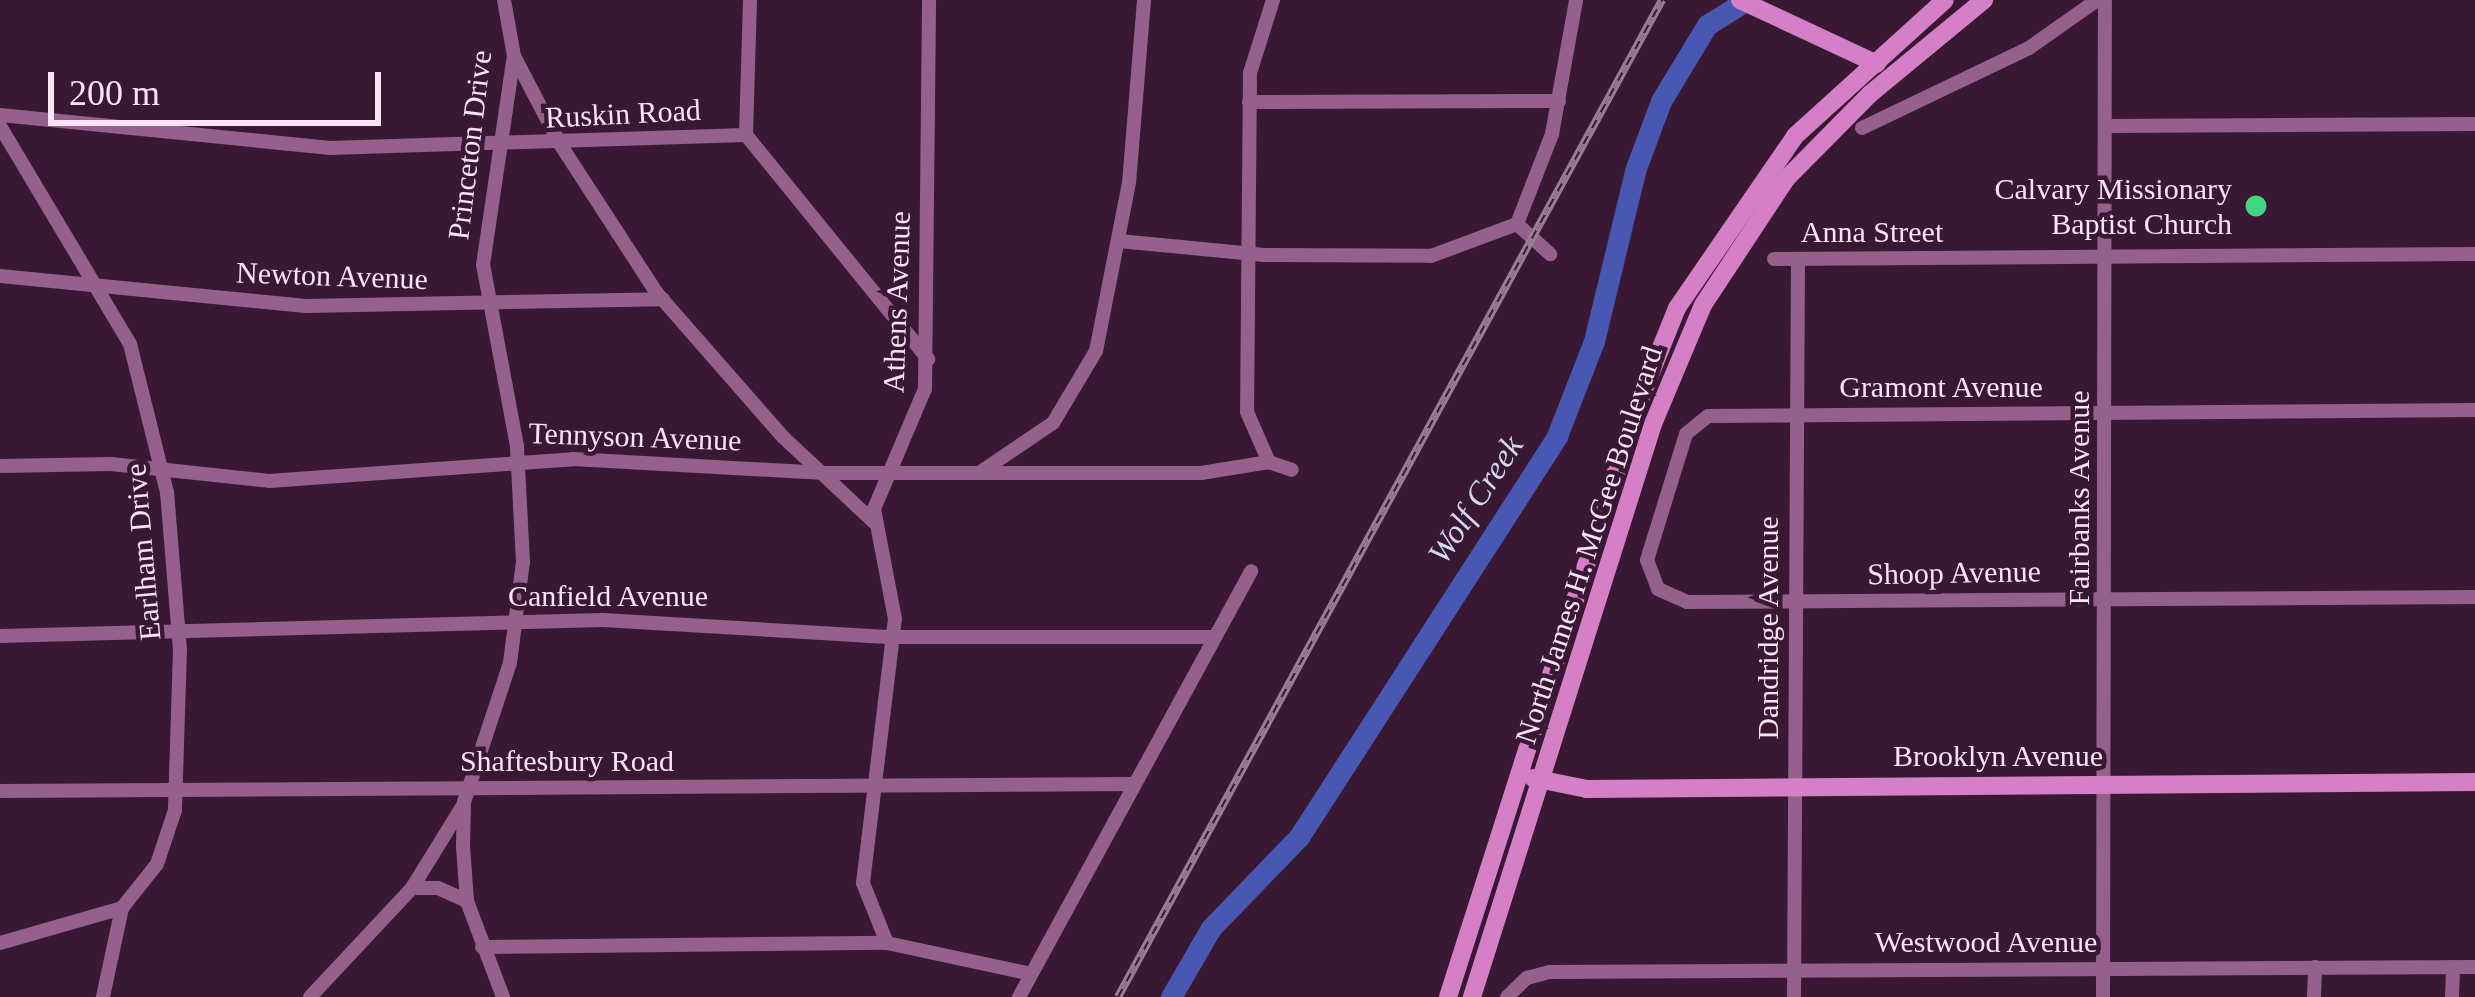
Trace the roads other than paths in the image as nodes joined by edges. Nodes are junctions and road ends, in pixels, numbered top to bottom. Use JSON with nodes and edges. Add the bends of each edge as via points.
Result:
{"nodes":[{"id":1,"x":504,"y":0,"type":"edge"},
{"id":2,"x":751,"y":0,"type":"edge"},
{"id":3,"x":929,"y":0,"type":"edge"},
{"id":4,"x":1144,"y":0,"type":"edge"},
{"id":5,"x":1274,"y":0,"type":"edge"},
{"id":6,"x":1576,"y":0,"type":"edge"},
{"id":7,"x":1740,"y":0,"type":"edge"},
{"id":8,"x":1945,"y":0,"type":"edge"},
{"id":9,"x":1984,"y":0,"type":"edge"},
{"id":10,"x":2101,"y":0,"type":"edge"},
{"id":11,"x":514,"y":56,"type":"junction"},
{"id":12,"x":1870,"y":61,"type":"junction"},
{"id":13,"x":1893,"y":73,"type":"junction"},
{"id":14,"x":1558,"y":100,"type":"junction"},
{"id":15,"x":1249,"y":102,"type":"junction"},
{"id":16,"x":0,"y":115,"type":"edge"},
{"id":17,"x":2475,"y":124,"type":"edge"},
{"id":18,"x":0,"y":126,"type":"edge"},
{"id":19,"x":2108,"y":126,"type":"junction"},
{"id":20,"x":1862,"y":128,"type":"dead end"},
{"id":21,"x":746,"y":135,"type":"junction"},
{"id":22,"x":560,"y":145,"type":"junction"},
{"id":23,"x":503,"y":146,"type":"junction"},
{"id":24,"x":1517,"y":224,"type":"junction"},
{"id":25,"x":1120,"y":241,"type":"junction"},
{"id":26,"x":1248,"y":253,"type":"junction"},
{"id":27,"x":1550,"y":254,"type":"dead end"},
{"id":28,"x":2475,"y":254,"type":"edge"},
{"id":29,"x":2106,"y":256,"type":"junction"},
{"id":30,"x":1774,"y":259,"type":"dead end"},
{"id":31,"x":1798,"y":260,"type":"junction"},
{"id":32,"x":0,"y":276,"type":"edge"},
{"id":33,"x":100,"y":285,"type":"junction"},
{"id":34,"x":663,"y":299,"type":"junction"},
{"id":35,"x":488,"y":306,"type":"junction"},
{"id":36,"x":928,"y":359,"type":"junction"},
{"id":37,"x":2475,"y":410,"type":"edge"},
{"id":38,"x":2106,"y":412,"type":"junction"},
{"id":39,"x":1798,"y":415,"type":"junction"},
{"id":40,"x":519,"y":461,"type":"junction"},
{"id":41,"x":1269,"y":462,"type":"junction"},
{"id":42,"x":0,"y":466,"type":"edge"},
{"id":43,"x":1292,"y":470,"type":"dead end"},
{"id":44,"x":164,"y":471,"type":"junction"},
{"id":45,"x":884,"y":472,"type":"junction"},
{"id":46,"x":821,"y":473,"type":"junction"},
{"id":47,"x":978,"y":473,"type":"junction"},
{"id":48,"x":875,"y":524,"type":"junction"},
{"id":49,"x":1251,"y":571,"type":"dead end"},
{"id":50,"x":1655,"y":584,"type":"joint"},
{"id":51,"x":2475,"y":597,"type":"edge"},
{"id":52,"x":2106,"y":598,"type":"junction"},
{"id":53,"x":1796,"y":602,"type":"junction"},
{"id":54,"x":517,"y":622,"type":"junction"},
{"id":55,"x":178,"y":634,"type":"junction"},
{"id":56,"x":0,"y":636,"type":"edge"},
{"id":57,"x":892,"y":637,"type":"junction"},
{"id":58,"x":1215,"y":637,"type":"junction"},
{"id":59,"x":1523,"y":775,"type":"junction"},
{"id":60,"x":1544,"y":781,"type":"junction"},
{"id":61,"x":2475,"y":782,"type":"edge"},
{"id":62,"x":1134,"y":784,"type":"junction"},
{"id":63,"x":2104,"y":785,"type":"junction"},
{"id":64,"x":873,"y":786,"type":"junction"},
{"id":65,"x":1795,"y":788,"type":"junction"},
{"id":66,"x":176,"y":790,"type":"junction"},
{"id":67,"x":0,"y":791,"type":"edge"},
{"id":68,"x":467,"y":795,"type":"junction"},
{"id":69,"x":412,"y":888,"type":"junction"},
{"id":70,"x":467,"y":902,"type":"junction"},
{"id":71,"x":122,"y":908,"type":"junction"},
{"id":72,"x":0,"y":944,"type":"edge"},
{"id":73,"x":886,"y":944,"type":"junction"},
{"id":74,"x":482,"y":946,"type":"junction"},
{"id":75,"x":2314,"y":967,"type":"junction"},
{"id":76,"x":2475,"y":967,"type":"edge"},
{"id":77,"x":2103,"y":968,"type":"junction"},
{"id":78,"x":2453,"y":968,"type":"junction"},
{"id":79,"x":1794,"y":970,"type":"junction"},
{"id":80,"x":1031,"y":974,"type":"junction"},
{"id":81,"x":103,"y":997,"type":"edge"},
{"id":82,"x":310,"y":997,"type":"edge"},
{"id":83,"x":503,"y":997,"type":"edge"},
{"id":84,"x":1019,"y":997,"type":"edge"},
{"id":85,"x":1448,"y":997,"type":"edge"},
{"id":86,"x":1472,"y":997,"type":"edge"},
{"id":87,"x":1507,"y":997,"type":"edge"},
{"id":88,"x":1795,"y":997,"type":"edge"},
{"id":89,"x":2103,"y":997,"type":"edge"},
{"id":90,"x":2314,"y":997,"type":"edge"},
{"id":91,"x":2452,"y":997,"type":"edge"}],
"edges":[{"from":1,"to":11,"type":"street","name":"Princeton Drive"},
{"from":2,"to":21,"type":"street"},
{"from":3,"to":36,"type":"street","name":"Athens Avenue"},
{"from":4,"to":25,"type":"street"},
{"from":5,"to":15,"type":"street","via":[[1256,44]]},
{"from":6,"to":14,"type":"street"},
{"from":7,"to":12,"type":"main road"},
{"from":8,"to":12,"type":"main road","name":"North James H. McGee Boulevard"},
{"from":9,"to":13,"type":"main road","name":"North James H. McGee Boulevard"},
{"from":10,"to":19,"type":"street","name":"Fairbanks Avenue"},
{"from":10,"to":20,"type":"street","via":[[2029,48]]},
{"from":11,"to":22,"type":"street"},
{"from":11,"to":23,"type":"street","name":"Princeton Drive"},
{"from":12,"to":13,"type":"main road"},
{"from":12,"to":59,"type":"main road","name":"North James H. McGee Boulevard","via":[[1762,178],[1677,308],[1635,412]]},
{"from":13,"to":60,"type":"main road","name":"North James H. McGee Boulevard","via":[[1786,179],[1703,305],[1653,424]]},
{"from":14,"to":15,"type":"street"},
{"from":14,"to":24,"type":"street","via":[[1545,160]]},
{"from":15,"to":26,"type":"street"},
{"from":16,"to":23,"type":"street","name":"Ruskin Road","via":[[287,146]]},
{"from":17,"to":19,"type":"street"},
{"from":18,"to":33,"type":"street","name":"Earlham Drive"},
{"from":19,"to":29,"type":"street","name":"Fairbanks Avenue"},
{"from":21,"to":22,"type":"street","name":"Ruskin Road"},
{"from":21,"to":36,"type":"street"},
{"from":22,"to":23,"type":"street","name":"Ruskin Road"},
{"from":22,"to":34,"type":"street"},
{"from":23,"to":35,"type":"street","name":"Princeton Drive","via":[[484,226]]},
{"from":24,"to":26,"type":"street","via":[[1431,256]]},
{"from":24,"to":27,"type":"street"},
{"from":25,"to":26,"type":"street"},
{"from":25,"to":47,"type":"street","via":[[1096,351],[1074,397],[1037,436]]},
{"from":26,"to":41,"type":"street","via":[[1247,412]]},
{"from":28,"to":29,"type":"street","name":"Anna Street"},
{"from":29,"to":31,"type":"street","name":"Anna Street"},
{"from":29,"to":38,"type":"street","name":"Fairbanks Avenue"},
{"from":30,"to":31,"type":"street","name":"Anna Street"},
{"from":31,"to":39,"type":"street","name":"Dandridge Avenue"},
{"from":32,"to":33,"type":"street","name":"Newton Avenue"},
{"from":33,"to":35,"type":"street","name":"Newton Avenue","via":[[306,306]]},
{"from":33,"to":44,"type":"street","name":"Earlham Drive","via":[[146,385]]},
{"from":34,"to":35,"type":"street","name":"Newton Avenue"},
{"from":34,"to":46,"type":"street"},
{"from":35,"to":40,"type":"street","name":"Princeton Drive"},
{"from":36,"to":45,"type":"street","name":"Athens Avenue","via":[[920,408]]},
{"from":37,"to":38,"type":"street","name":"Gramont Avenue"},
{"from":38,"to":39,"type":"street","name":"Gramont Avenue"},
{"from":38,"to":52,"type":"street","name":"Fairbanks Avenue"},
{"from":39,"to":50,"type":"street","name":"Gramont Avenue","via":[[1696,420],[1648,551]]},
{"from":39,"to":53,"type":"street","name":"Dandridge Avenue"},
{"from":40,"to":44,"type":"street","name":"Tennyson Avenue","via":[[301,480]]},
{"from":40,"to":46,"type":"street","name":"Tennyson Avenue"},
{"from":40,"to":54,"type":"street","name":"Princeton Drive"},
{"from":41,"to":43,"type":"street"},
{"from":41,"to":47,"type":"street","name":"Tennyson Avenue","via":[[1202,473]]},
{"from":42,"to":44,"type":"street","name":"Tennyson Avenue"},
{"from":44,"to":55,"type":"street","name":"Earlham Drive"},
{"from":45,"to":46,"type":"street","name":"Tennyson Avenue"},
{"from":45,"to":47,"type":"street","name":"Tennyson Avenue"},
{"from":45,"to":48,"type":"street","name":"Athens Avenue"},
{"from":46,"to":48,"type":"street"},
{"from":48,"to":57,"type":"street","name":"Athens Avenue","via":[[893,582]]},
{"from":49,"to":58,"type":"street"},
{"from":50,"to":53,"type":"street","name":"Shoop Avenue","via":[[1687,602]]},
{"from":51,"to":52,"type":"street","name":"Shoop Avenue"},
{"from":52,"to":53,"type":"street","name":"Shoop Avenue"},
{"from":52,"to":63,"type":"street","name":"Fairbanks Avenue"},
{"from":53,"to":65,"type":"street","name":"Dandridge Avenue"},
{"from":54,"to":55,"type":"street","name":"Canfield Avenue"},
{"from":54,"to":57,"type":"street","name":"Canfield Avenue","via":[[682,621]]},
{"from":54,"to":68,"type":"street","name":"Princeton Drive","via":[[501,702]]},
{"from":55,"to":56,"type":"street","name":"Canfield Avenue"},
{"from":55,"to":66,"type":"street","name":"Earlham Drive"},
{"from":57,"to":58,"type":"street","name":"Canfield Avenue"},
{"from":57,"to":64,"type":"street","name":"Athens Avenue"},
{"from":58,"to":62,"type":"street"},
{"from":59,"to":60,"type":"main road","name":"Brooklyn Avenue"},
{"from":59,"to":85,"type":"main road","name":"North James H. McGee Boulevard"},
{"from":60,"to":65,"type":"main road","name":"Brooklyn Avenue","via":[[1568,788]]},
{"from":60,"to":86,"type":"main road","name":"North James H. McGee Boulevard"},
{"from":61,"to":63,"type":"main road","name":"Brooklyn Avenue"},
{"from":62,"to":64,"type":"street","name":"Shaftesbury Road"},
{"from":62,"to":80,"type":"street"},
{"from":63,"to":65,"type":"main road","name":"Brooklyn Avenue"},
{"from":63,"to":77,"type":"street","name":"Fairbanks Avenue"},
{"from":64,"to":68,"type":"street","name":"Shaftesbury Road"},
{"from":64,"to":73,"type":"street","name":"Athens Avenue","via":[[862,884]]},
{"from":65,"to":79,"type":"street","name":"Dandridge Avenue"},
{"from":66,"to":67,"type":"street","name":"Shaftesbury Road"},
{"from":66,"to":68,"type":"street","name":"Shaftesbury Road"},
{"from":66,"to":71,"type":"street","name":"Earlham Drive","via":[[164,851]]},
{"from":68,"to":69,"type":"street"},
{"from":68,"to":70,"type":"street","name":"Princeton Drive"},
{"from":69,"to":70,"type":"street","via":[[438,888]]},
{"from":69,"to":82,"type":"street"},
{"from":70,"to":74,"type":"street","name":"Princeton Drive"},
{"from":71,"to":72,"type":"street"},
{"from":71,"to":81,"type":"street","name":"Earlham Drive"},
{"from":73,"to":74,"type":"street"},
{"from":73,"to":80,"type":"street"},
{"from":74,"to":83,"type":"street","name":"Princeton Drive"},
{"from":75,"to":77,"type":"street","name":"Westwood Avenue"},
{"from":75,"to":78,"type":"street","name":"Westwood Avenue"},
{"from":75,"to":90,"type":"street"},
{"from":76,"to":78,"type":"street","name":"Westwood Avenue"},
{"from":77,"to":79,"type":"street","name":"Westwood Avenue"},
{"from":77,"to":89,"type":"street","name":"Fairbanks Avenue"},
{"from":78,"to":91,"type":"street"},
{"from":79,"to":87,"type":"street","name":"Westwood Avenue","via":[[1536,974]]},
{"from":79,"to":88,"type":"street","name":"Dandridge Avenue"},
{"from":80,"to":84,"type":"street"}]}
